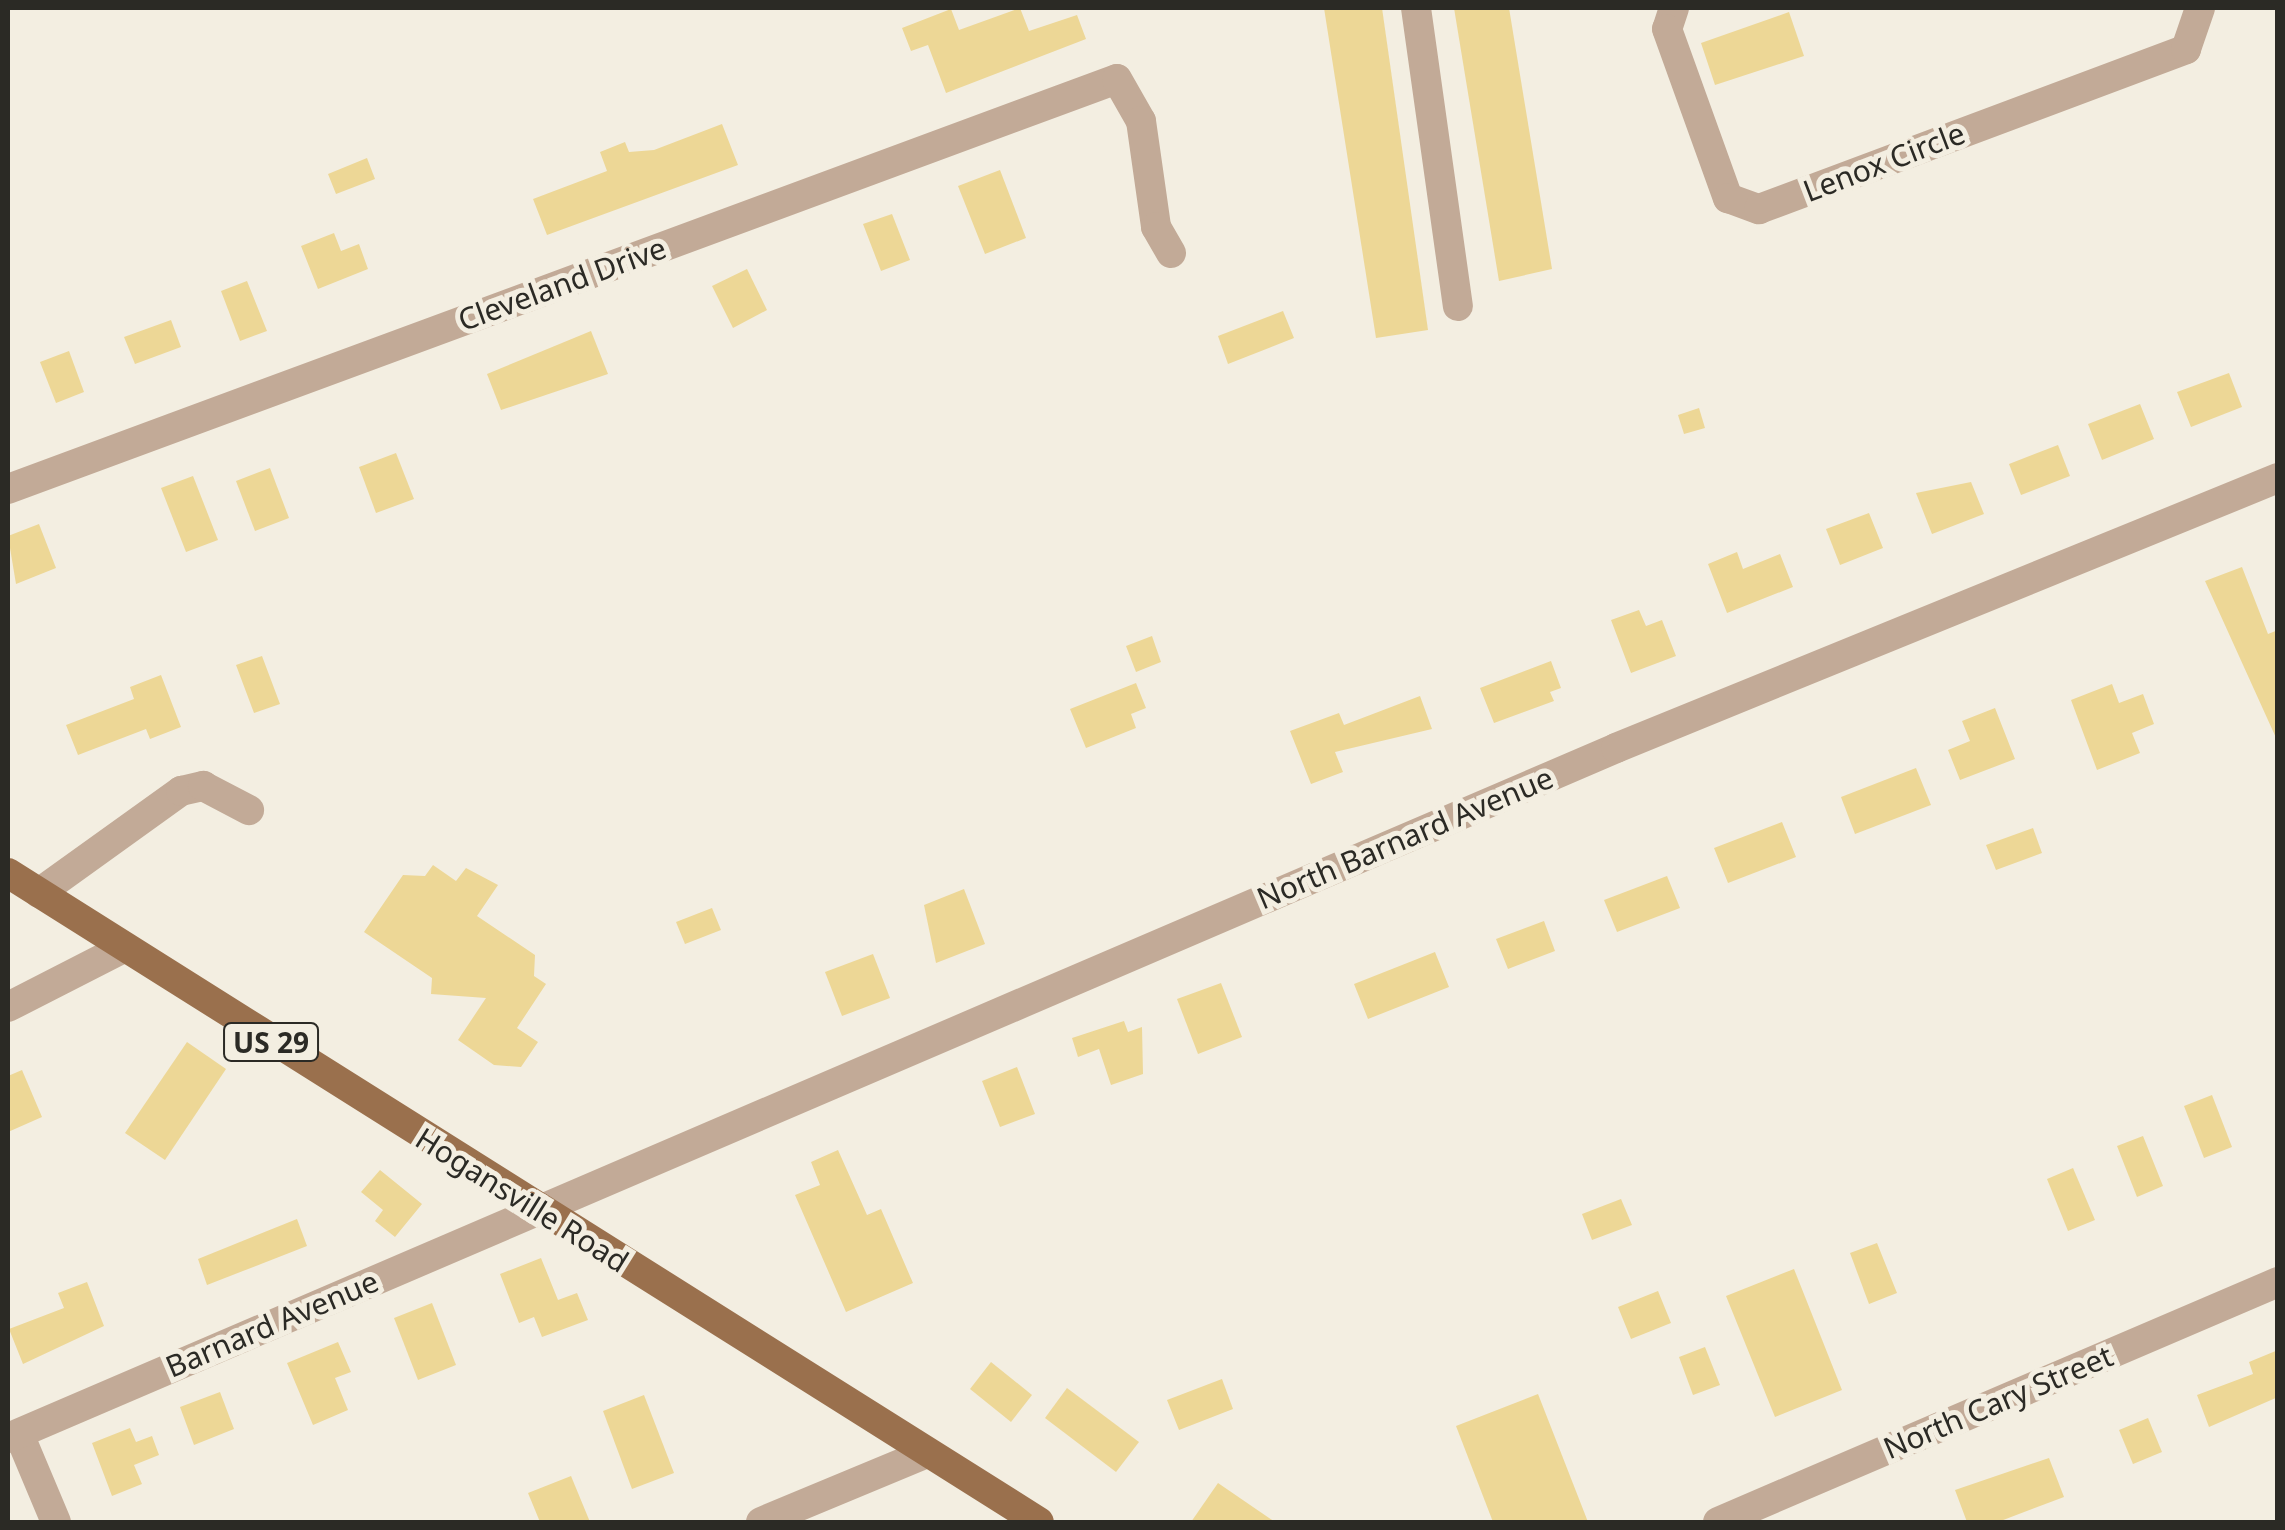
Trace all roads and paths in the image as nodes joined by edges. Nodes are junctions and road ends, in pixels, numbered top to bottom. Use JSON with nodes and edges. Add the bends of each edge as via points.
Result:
{"nodes":[{"id":1,"x":1416,"y":8,"type":"edge"},
{"id":2,"x":1674,"y":8,"type":"edge"},
{"id":3,"x":2200,"y":8,"type":"edge"},
{"id":4,"x":1171,"y":252,"type":"dead end"},
{"id":5,"x":1458,"y":306,"type":"dead end"},
{"id":6,"x":2278,"y":478,"type":"edge"},
{"id":7,"x":8,"y":489,"type":"edge"},
{"id":8,"x":249,"y":810,"type":"dead end"},
{"id":9,"x":8,"y":872,"type":"edge"},
{"id":10,"x":39,"y":893,"type":"junction"},
{"id":11,"x":126,"y":947,"type":"junction"},
{"id":12,"x":8,"y":1008,"type":"edge"},
{"id":13,"x":537,"y":1209,"type":"junction"},
{"id":14,"x":2278,"y":1282,"type":"edge"},
{"id":15,"x":13,"y":1436,"type":"edge"},
{"id":16,"x":927,"y":1453,"type":"junction"},
{"id":17,"x":56,"y":1522,"type":"edge"},
{"id":18,"x":761,"y":1522,"type":"edge"},
{"id":19,"x":1039,"y":1522,"type":"edge"},
{"id":20,"x":1718,"y":1522,"type":"edge"}],
"edges":[{"from":1,"to":5,"type":"street"},
{"from":2,"to":3,"type":"street","name":"Lenox Circle","via":[[1667,29],[1728,198],[1759,209],[2186,49]]},
{"from":4,"to":7,"type":"street","name":"Cleveland Drive","via":[[1156,227],[1141,120],[1117,79]]},
{"from":6,"to":13,"type":"street","name":"North Barnard Avenue"},
{"from":8,"to":10,"type":"street","via":[[202,786],[181,791]]},
{"from":9,"to":10,"type":"main road","name":"Hogansville Road","number":"US 29"},
{"from":10,"to":11,"type":"main road","name":"Hogansville Road","number":"US 29"},
{"from":11,"to":12,"type":"street"},
{"from":11,"to":13,"type":"main road","name":"Hogansville Road","number":"US 29"},
{"from":13,"to":15,"type":"street","name":"Barnard Avenue"},
{"from":13,"to":16,"type":"main road","name":"Hogansville Road","number":"US 29"},
{"from":14,"to":20,"type":"street","name":"North Cary Street"},
{"from":15,"to":17,"type":"street"},
{"from":16,"to":18,"type":"street"},
{"from":16,"to":19,"type":"main road","name":"Hogansville Road","number":"US 29"}]}
